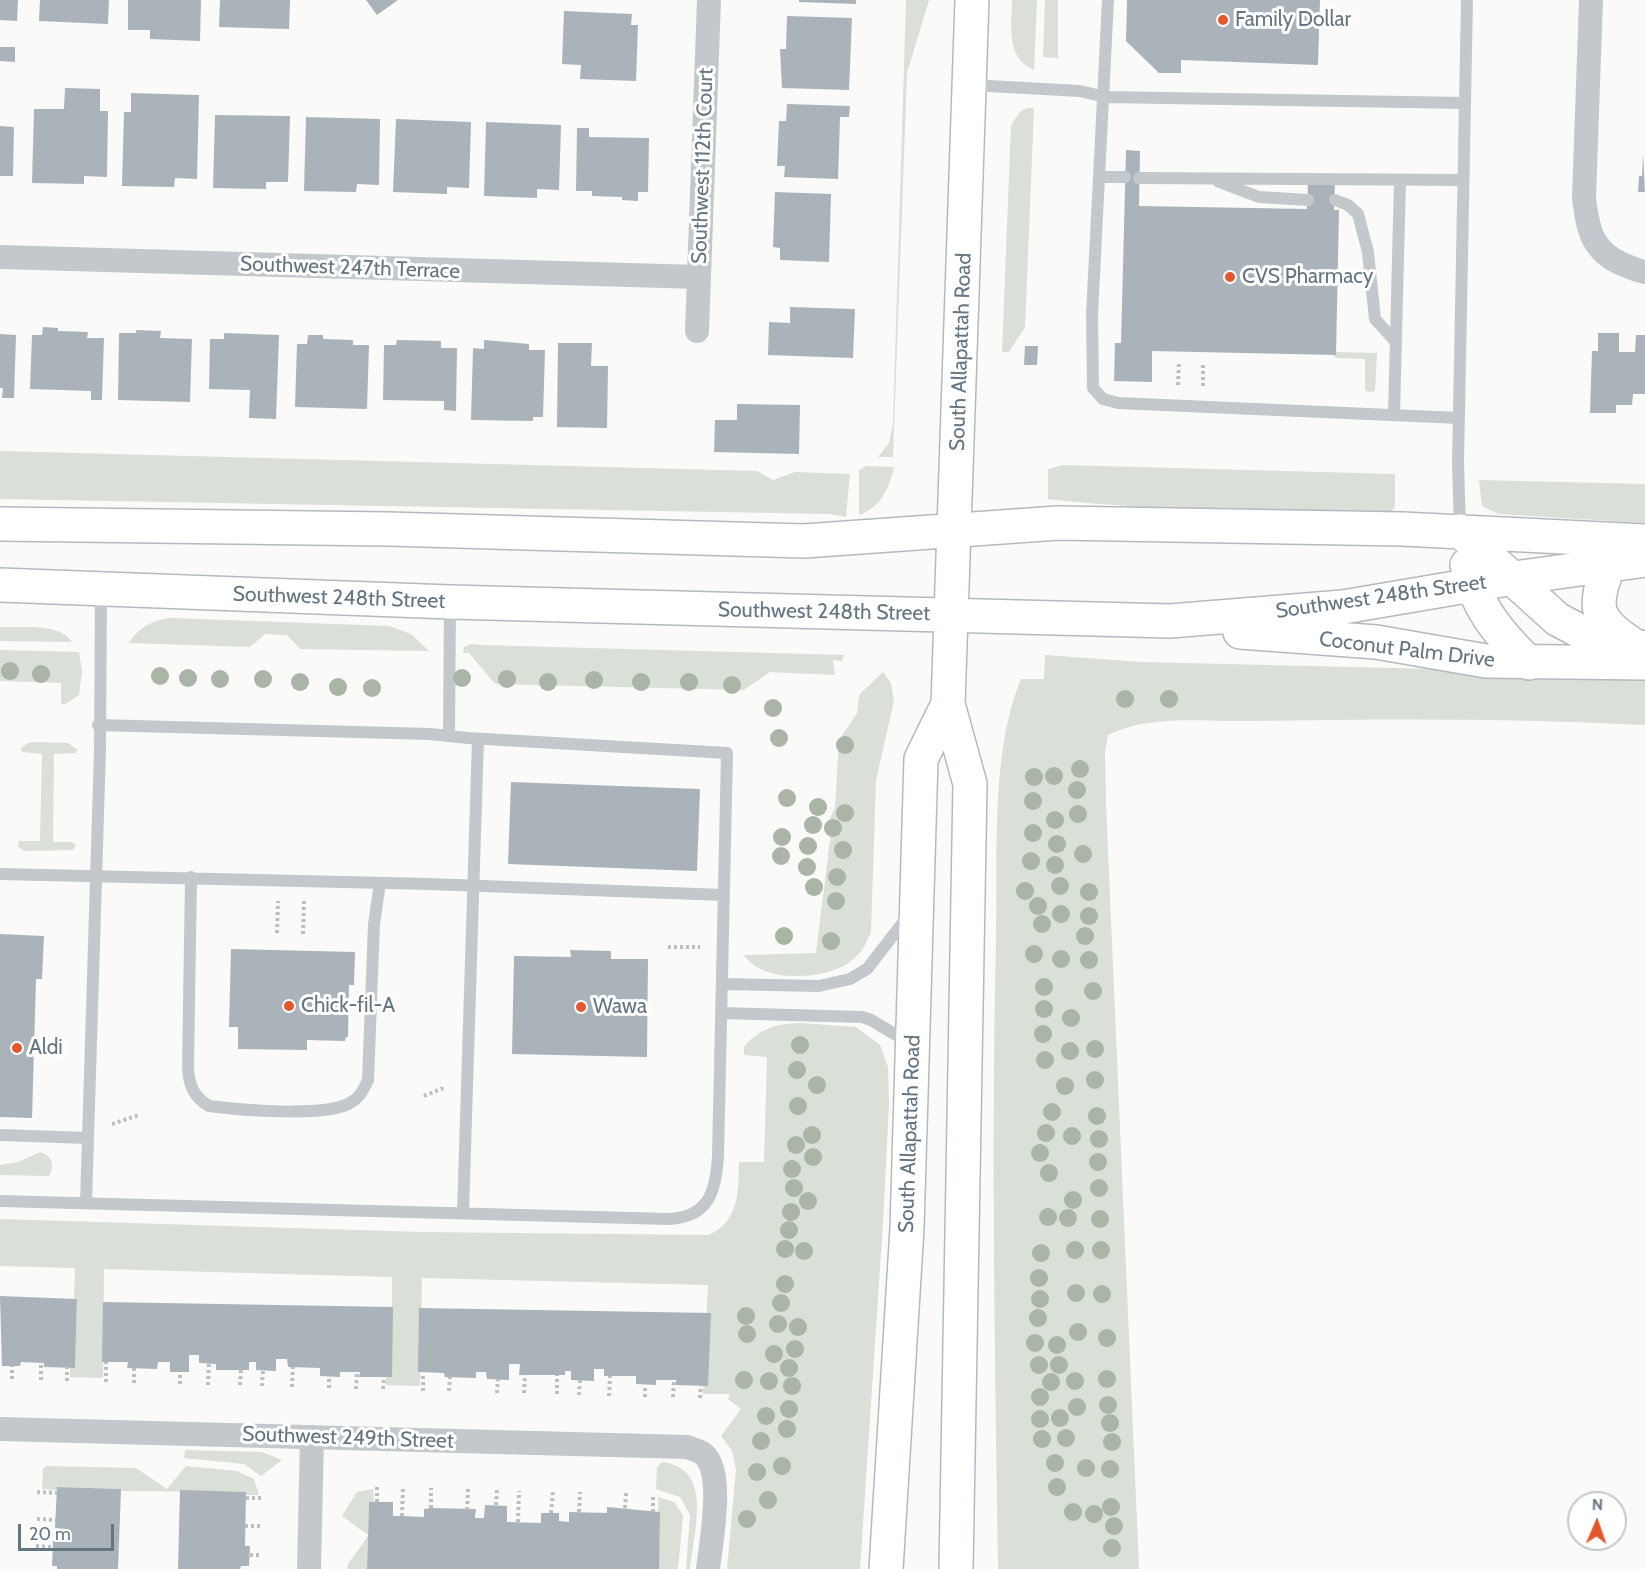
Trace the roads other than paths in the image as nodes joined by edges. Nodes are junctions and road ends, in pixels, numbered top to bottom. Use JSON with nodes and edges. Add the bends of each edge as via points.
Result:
{"nodes":[{"id":1,"x":709,"y":0,"type":"edge"},
{"id":2,"x":972,"y":0,"type":"edge"},
{"id":3,"x":1108,"y":0,"type":"edge"},
{"id":4,"x":1467,"y":0,"type":"edge"},
{"id":5,"x":1591,"y":0,"type":"edge"},
{"id":6,"x":970,"y":85,"type":"junction"},
{"id":7,"x":1105,"y":97,"type":"junction"},
{"id":8,"x":1465,"y":103,"type":"junction"},
{"id":9,"x":1101,"y":177,"type":"junction"},
{"id":10,"x":1125,"y":177,"type":"dead end"},
{"id":11,"x":1139,"y":178,"type":"dead end"},
{"id":12,"x":1212,"y":179,"type":"junction"},
{"id":13,"x":1400,"y":180,"type":"junction"},
{"id":14,"x":1463,"y":180,"type":"junction"},
{"id":15,"x":1308,"y":200,"type":"dead end"},
{"id":16,"x":1335,"y":200,"type":"dead end"},
{"id":17,"x":0,"y":257,"type":"edge"},
{"id":18,"x":1645,"y":272,"type":"edge"},
{"id":19,"x":699,"y":277,"type":"junction"},
{"id":20,"x":698,"y":331,"type":"dead end"},
{"id":21,"x":1396,"y":342,"type":"junction"},
{"id":22,"x":1394,"y":415,"type":"junction"},
{"id":23,"x":1459,"y":418,"type":"junction"},
{"id":24,"x":0,"y":524,"type":"edge"},
{"id":25,"x":953,"y":531,"type":"junction"},
{"id":26,"x":1460,"y":531,"type":"junction"},
{"id":27,"x":1645,"y":542,"type":"edge"},
{"id":28,"x":1645,"y":560,"type":"edge"},
{"id":29,"x":1610,"y":564,"type":"junction"},
{"id":30,"x":1514,"y":578,"type":"junction"},
{"id":31,"x":1471,"y":584,"type":"junction"},
{"id":32,"x":0,"y":585,"type":"edge"},
{"id":33,"x":101,"y":589,"type":"junction"},
{"id":34,"x":450,"y":602,"type":"junction"},
{"id":35,"x":950,"y":615,"type":"junction"},
{"id":36,"x":1170,"y":621,"type":"junction"},
{"id":37,"x":1642,"y":652,"type":"edge"},
{"id":38,"x":1529,"y":663,"type":"junction"},
{"id":39,"x":948,"y":704,"type":"junction"},
{"id":40,"x":98,"y":725,"type":"junction"},
{"id":41,"x":448,"y":736,"type":"junction"},
{"id":42,"x":478,"y":738,"type":"junction"},
{"id":43,"x":0,"y":874,"type":"edge"},
{"id":44,"x":95,"y":877,"type":"junction"},
{"id":45,"x":191,"y":877,"type":"junction"},
{"id":46,"x":380,"y":883,"type":"junction"},
{"id":47,"x":474,"y":886,"type":"junction"},
{"id":48,"x":724,"y":895,"type":"junction"},
{"id":49,"x":917,"y":905,"type":"junction"},
{"id":50,"x":723,"y":984,"type":"junction"},
{"id":51,"x":721,"y":1013,"type":"junction"},
{"id":52,"x":913,"y":1044,"type":"junction"},
{"id":53,"x":0,"y":1135,"type":"edge"},
{"id":54,"x":87,"y":1138,"type":"junction"},
{"id":55,"x":0,"y":1201,"type":"edge"},
{"id":56,"x":86,"y":1203,"type":"junction"},
{"id":57,"x":463,"y":1213,"type":"junction"},
{"id":58,"x":0,"y":1429,"type":"edge"},
{"id":59,"x":312,"y":1437,"type":"junction"},
{"id":60,"x":309,"y":1569,"type":"edge"},
{"id":61,"x":708,"y":1569,"type":"edge"},
{"id":62,"x":886,"y":1569,"type":"edge"},
{"id":63,"x":956,"y":1569,"type":"edge"}],
"edges":[{"from":1,"to":19,"type":"street","name":"Southwest 112th Court"},
{"from":2,"to":6,"type":"street","name":"South Allapattah Road"},
{"from":3,"to":7,"type":"lane"},
{"from":4,"to":8,"type":"lane"},
{"from":5,"to":18,"type":"street","via":[[1584,198],[1587,224],[1602,253]]},
{"from":6,"to":7,"type":"lane","via":[[1080,91]]},
{"from":6,"to":25,"type":"street","name":"South Allapattah Road"},
{"from":7,"to":8,"type":"lane"},
{"from":7,"to":9,"type":"lane"},
{"from":8,"to":14,"type":"lane"},
{"from":9,"to":10,"type":"lane"},
{"from":9,"to":22,"type":"lane","via":[[1092,315],[1093,388],[1097,394],[1118,403]]},
{"from":11,"to":12,"type":"lane"},
{"from":12,"to":13,"type":"lane"},
{"from":12,"to":15,"type":"lane","via":[[1259,197]]},
{"from":13,"to":14,"type":"lane"},
{"from":13,"to":21,"type":"lane"},
{"from":14,"to":23,"type":"lane"},
{"from":16,"to":21,"type":"lane","via":[[1358,214],[1368,252],[1376,318]]},
{"from":17,"to":19,"type":"street","name":"Southwest 247th Terrace"},
{"from":19,"to":20,"type":"street","name":"Southwest 112th Court"},
{"from":21,"to":22,"type":"lane"},
{"from":22,"to":23,"type":"lane"},
{"from":23,"to":26,"type":"lane"},
{"from":24,"to":25,"type":"street","via":[[804,541]]},
{"from":25,"to":26,"type":"street","via":[[1058,523]]},
{"from":25,"to":35,"type":"street","name":"South Allapattah Road"},
{"from":26,"to":27,"type":"street"},
{"from":26,"to":30,"type":"street"},
{"from":26,"to":31,"type":"street"},
{"from":28,"to":29,"type":"street","name":"Southwest 248th Street"},
{"from":29,"to":30,"type":"street","name":"Southwest 248th Street"},
{"from":29,"to":37,"type":"street","via":[[1600,597],[1601,617],[1612,631]]},
{"from":30,"to":31,"type":"street","name":"Southwest 248th Street"},
{"from":30,"to":37,"type":"street","via":[[1545,610],[1569,626]]},
{"from":31,"to":36,"type":"street","name":"Southwest 248th Street","via":[[1334,608]]},
{"from":31,"to":38,"type":"street","via":[[1502,638]]},
{"from":32,"to":33,"type":"street","name":"Southwest 248th Street"},
{"from":33,"to":34,"type":"street","name":"Southwest 248th Street"},
{"from":33,"to":40,"type":"lane"},
{"from":34,"to":35,"type":"street","name":"Southwest 248th Street"},
{"from":34,"to":41,"type":"lane"},
{"from":35,"to":36,"type":"street","name":"Southwest 248th Street"},
{"from":35,"to":39,"type":"street","name":"South Allapattah Road"},
{"from":36,"to":38,"type":"street","name":"Coconut Palm Drive","via":[[1248,633],[1376,642],[1486,661]]},
{"from":37,"to":38,"type":"street","name":"Coconut Palm Drive"},
{"from":39,"to":49,"type":"street","name":"South Allapattah Road","via":[[921,759]]},
{"from":39,"to":63,"type":"street","name":"South Allapattah Road","via":[[970,784]]},
{"from":40,"to":41,"type":"lane"},
{"from":40,"to":44,"type":"lane"},
{"from":41,"to":42,"type":"lane"},
{"from":42,"to":47,"type":"lane"},
{"from":42,"to":48,"type":"lane","via":[[727,753]]},
{"from":43,"to":44,"type":"lane"},
{"from":44,"to":45,"type":"lane"},
{"from":44,"to":54,"type":"lane"},
{"from":45,"to":46,"type":"lane"},
{"from":45,"to":46,"type":"lane","via":[[188,1068],[192,1091],[209,1106],[310,1110],[349,1104],[360,1096],[368,1080],[374,924]]},
{"from":46,"to":47,"type":"lane"},
{"from":47,"to":48,"type":"lane"},
{"from":47,"to":57,"type":"lane"},
{"from":48,"to":50,"type":"lane"},
{"from":49,"to":50,"type":"lane","via":[[867,969],[850,979],[819,986]]},
{"from":49,"to":52,"type":"street","name":"South Allapattah Road"},
{"from":50,"to":51,"type":"lane"},
{"from":51,"to":52,"type":"lane","via":[[862,1017]]},
{"from":51,"to":57,"type":"lane","via":[[717,1170],[709,1199],[702,1208],[691,1215],[669,1219]]},
{"from":52,"to":62,"type":"street","name":"South Allapattah Road","via":[[907,1228]]},
{"from":53,"to":54,"type":"lane"},
{"from":54,"to":56,"type":"lane"},
{"from":55,"to":56,"type":"lane"},
{"from":56,"to":57,"type":"lane"},
{"from":58,"to":59,"type":"street","name":"Southwest 249th Street"},
{"from":59,"to":60,"type":"street"},
{"from":59,"to":61,"type":"street","name":"Southwest 249th Street","via":[[675,1446],[695,1450],[708,1458],[714,1479]]}]}
